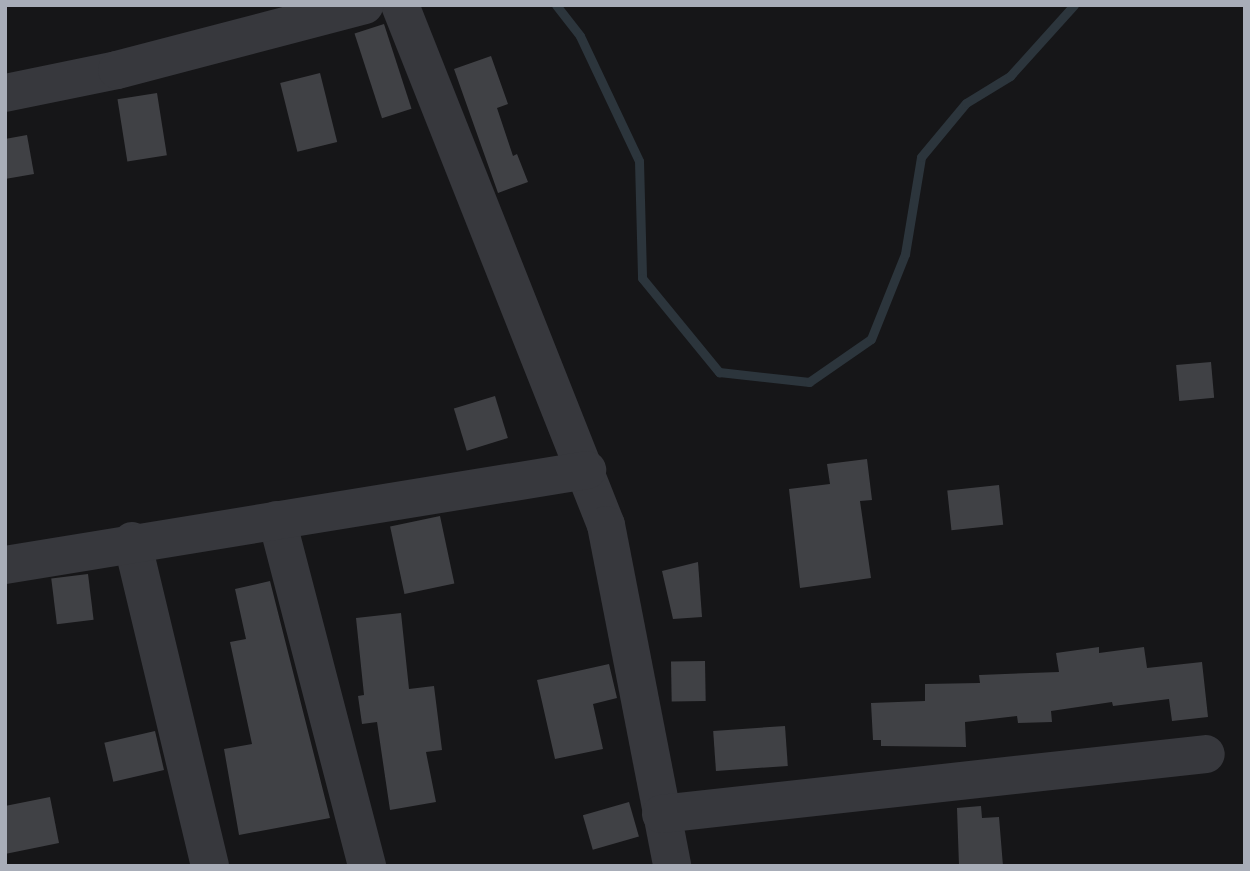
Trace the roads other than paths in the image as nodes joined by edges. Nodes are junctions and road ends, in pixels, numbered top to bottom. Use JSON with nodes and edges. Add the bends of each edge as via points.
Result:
{"nodes":[{"id":1,"x":365,"y":5,"type":"edge"},
{"id":2,"x":400,"y":5,"type":"edge"},
{"id":3,"x":5,"y":93,"type":"edge"},
{"id":4,"x":587,"y":470,"type":"junction"},
{"id":5,"x":276,"y":520,"type":"junction"},
{"id":6,"x":132,"y":541,"type":"junction"},
{"id":7,"x":5,"y":565,"type":"edge"},
{"id":8,"x":1206,"y":754,"type":"dead end"},
{"id":9,"x":661,"y":814,"type":"junction"},
{"id":10,"x":210,"y":866,"type":"edge"},
{"id":11,"x":367,"y":866,"type":"edge"},
{"id":12,"x":672,"y":866,"type":"edge"}],
"edges":[{"from":1,"to":3,"type":"street","via":[[117,70]]},
{"from":2,"to":4,"type":"street"},
{"from":4,"to":5,"type":"street"},
{"from":4,"to":9,"type":"street","via":[[606,525]]},
{"from":5,"to":6,"type":"street"},
{"from":5,"to":11,"type":"street"},
{"from":6,"to":7,"type":"street"},
{"from":6,"to":10,"type":"street"},
{"from":8,"to":9,"type":"street"},
{"from":9,"to":12,"type":"street"}]}
